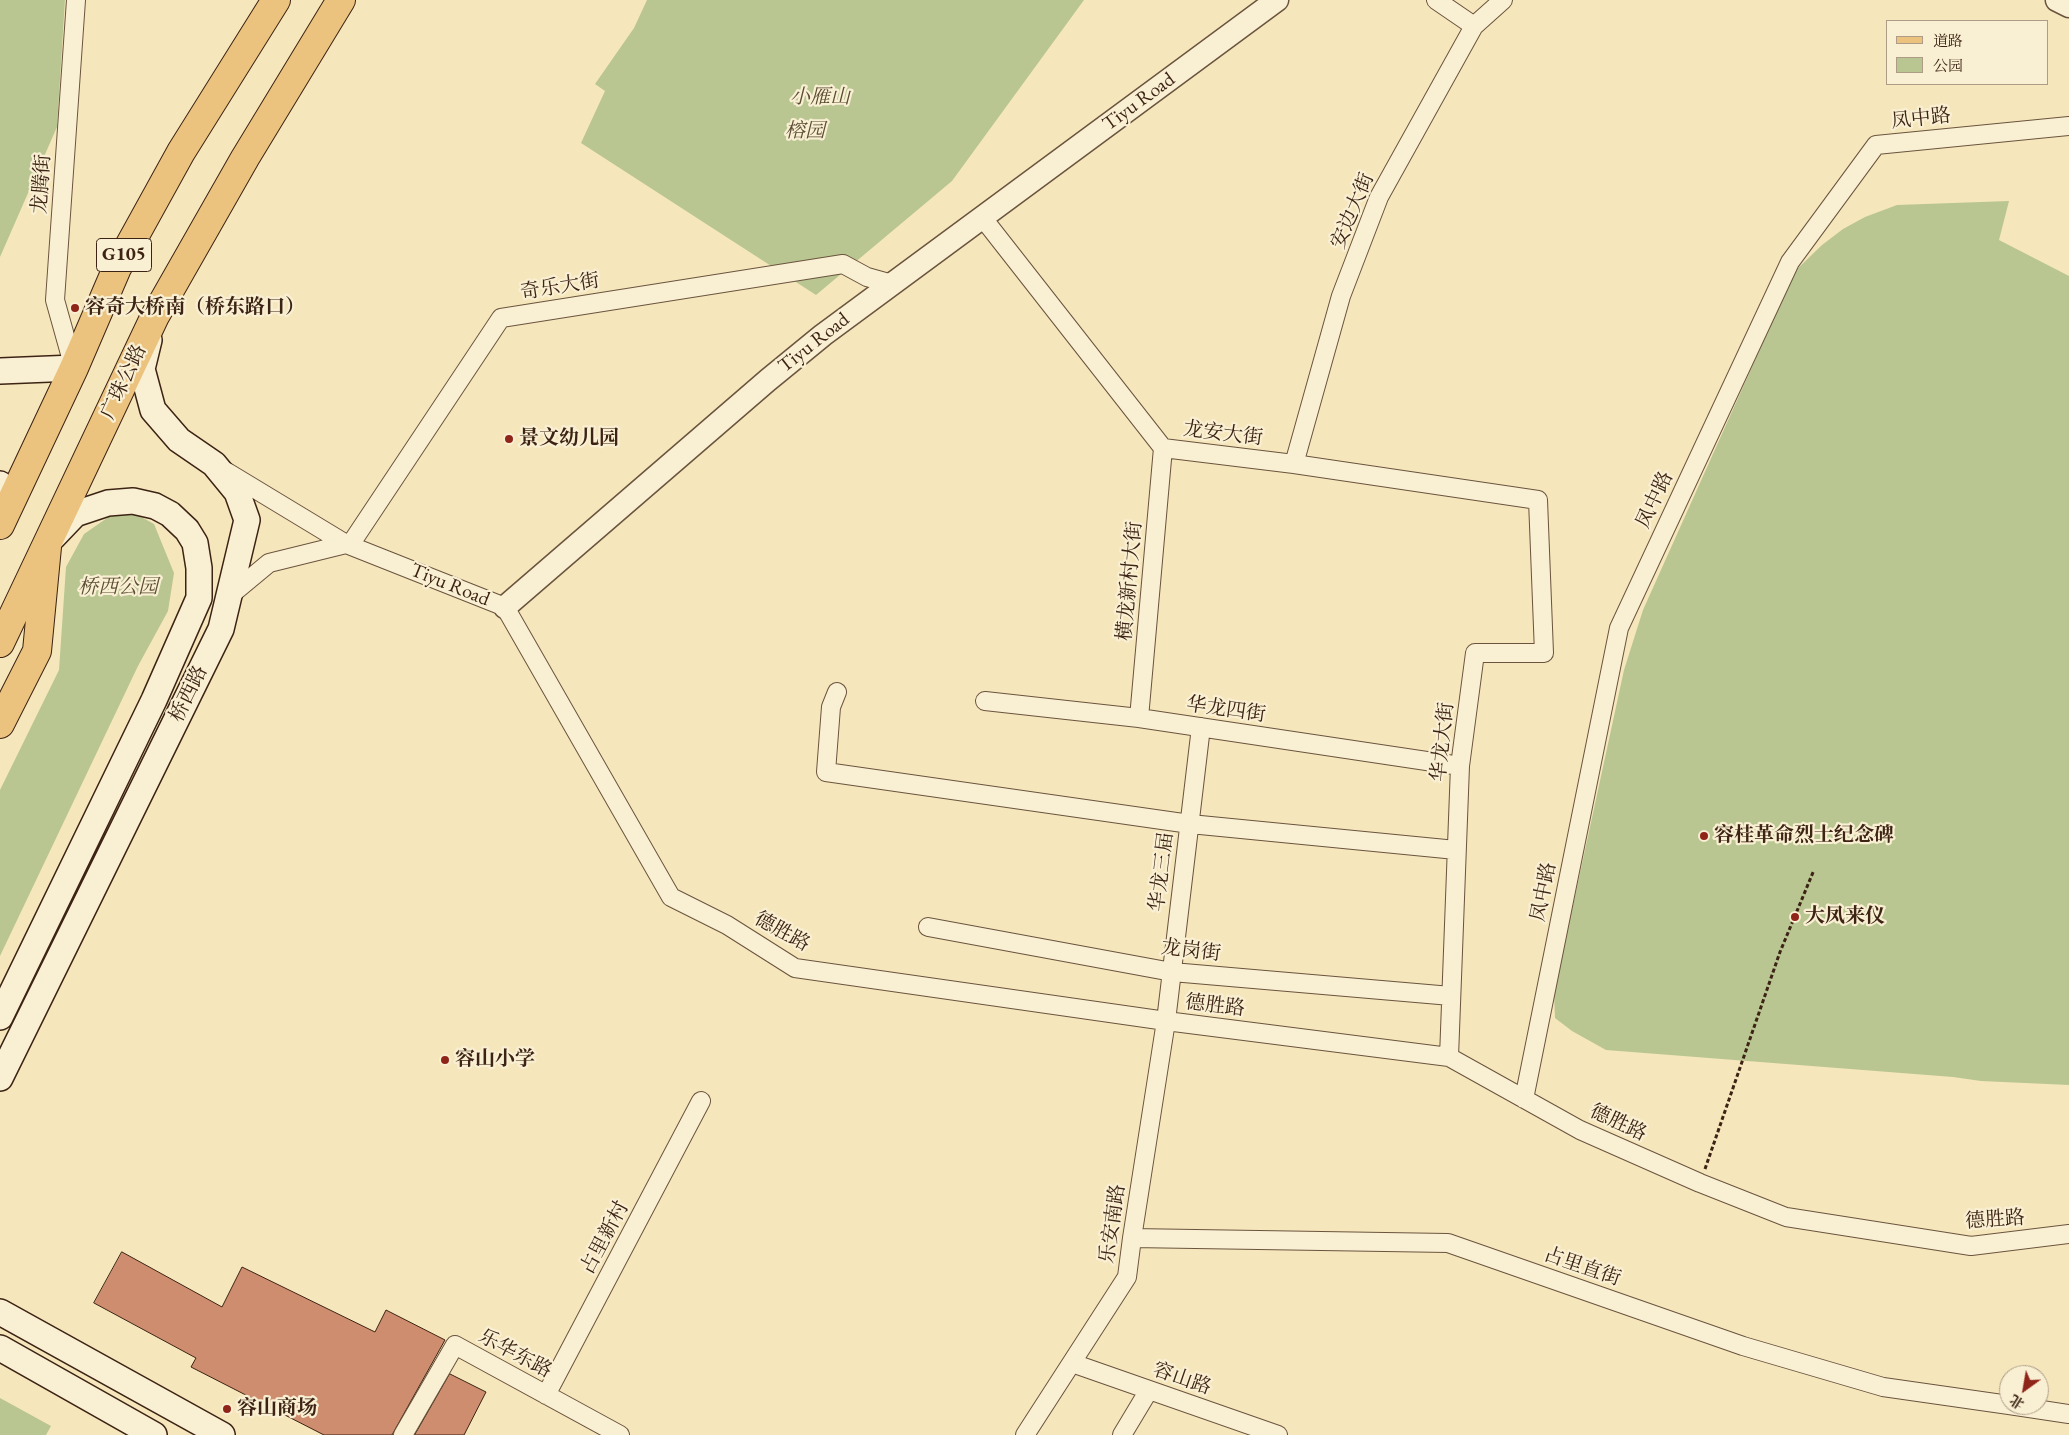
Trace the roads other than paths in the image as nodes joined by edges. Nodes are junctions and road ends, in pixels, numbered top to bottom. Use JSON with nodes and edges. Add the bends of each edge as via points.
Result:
{"nodes":[{"id":1,"x":76,"y":0,"type":"edge"},
{"id":2,"x":276,"y":0,"type":"edge"},
{"id":3,"x":341,"y":0,"type":"edge"},
{"id":4,"x":1277,"y":0,"type":"edge"},
{"id":5,"x":1436,"y":0,"type":"edge"},
{"id":6,"x":1503,"y":0,"type":"edge"},
{"id":7,"x":2057,"y":0,"type":"edge"},
{"id":8,"x":2069,"y":6,"type":"edge"},
{"id":9,"x":1474,"y":26,"type":"junction"},
{"id":10,"x":2069,"y":126,"type":"edge"},
{"id":11,"x":982,"y":217,"type":"junction"},
{"id":12,"x":892,"y":284,"type":"junction"},
{"id":13,"x":155,"y":316,"type":"junction"},
{"id":14,"x":74,"y":368,"type":"junction"},
{"id":15,"x":0,"y":371,"type":"edge"},
{"id":16,"x":1163,"y":448,"type":"junction"},
{"id":17,"x":214,"y":464,"type":"junction"},
{"id":18,"x":1294,"y":464,"type":"junction"},
{"id":19,"x":0,"y":484,"type":"edge"},
{"id":20,"x":1538,"y":500,"type":"joint"},
{"id":21,"x":2,"y":519,"type":"edge"},
{"id":22,"x":48,"y":543,"type":"junction"},
{"id":23,"x":348,"y":544,"type":"junction"},
{"id":24,"x":228,"y":597,"type":"junction"},
{"id":25,"x":505,"y":607,"type":"junction"},
{"id":26,"x":0,"y":643,"type":"edge"},
{"id":27,"x":837,"y":692,"type":"dead end"},
{"id":28,"x":985,"y":701,"type":"dead end"},
{"id":29,"x":1140,"y":718,"type":"junction"},
{"id":30,"x":0,"y":724,"type":"edge"},
{"id":31,"x":1201,"y":728,"type":"junction"},
{"id":32,"x":1460,"y":766,"type":"junction"},
{"id":33,"x":1190,"y":824,"type":"junction"},
{"id":34,"x":1456,"y":850,"type":"junction"},
{"id":35,"x":928,"y":927,"type":"dead end"},
{"id":36,"x":1172,"y":972,"type":"junction"},
{"id":37,"x":1451,"y":996,"type":"junction"},
{"id":38,"x":0,"y":1017,"type":"edge"},
{"id":39,"x":1166,"y":1022,"type":"junction"},
{"id":40,"x":1449,"y":1057,"type":"junction"},
{"id":41,"x":0,"y":1078,"type":"edge"},
{"id":42,"x":1524,"y":1099,"type":"junction"},
{"id":43,"x":701,"y":1101,"type":"dead end"},
{"id":44,"x":2069,"y":1234,"type":"edge"},
{"id":45,"x":1132,"y":1238,"type":"junction"},
{"id":46,"x":0,"y":1312,"type":"edge"},
{"id":47,"x":0,"y":1348,"type":"edge"},
{"id":48,"x":1072,"y":1363,"type":"junction"},
{"id":49,"x":1149,"y":1390,"type":"junction"},
{"id":50,"x":546,"y":1394,"type":"junction"},
{"id":51,"x":1999,"y":1404,"type":"edge"},
{"id":52,"x":2049,"y":1411,"type":"edge"},
{"id":53,"x":2069,"y":1414,"type":"edge"},
{"id":54,"x":154,"y":1435,"type":"edge"},
{"id":55,"x":222,"y":1435,"type":"edge"},
{"id":56,"x":403,"y":1435,"type":"edge"},
{"id":57,"x":620,"y":1435,"type":"edge"},
{"id":58,"x":1025,"y":1435,"type":"edge"},
{"id":59,"x":1122,"y":1435,"type":"edge"},
{"id":60,"x":1278,"y":1435,"type":"edge"}],
"edges":[{"from":1,"to":14,"type":"street","name":"龙腾街","via":[[55,300]]},
{"from":2,"to":14,"type":"main road","number":"G105","via":[[181,152],[122,260]]},
{"from":3,"to":13,"type":"main road","name":"广珠公路","number":"G105","via":[[245,158]]},
{"from":4,"to":11,"type":"street","name":"Tiyu Road"},
{"from":5,"to":9,"type":"street"},
{"from":6,"to":9,"type":"street","name":"安边大街"},
{"from":7,"to":8,"type":"street"},
{"from":9,"to":18,"type":"street","name":"安边大街","via":[[1379,197],[1341,296]]},
{"from":10,"to":42,"type":"street","name":"凤中路","via":[[1876,145],[1790,262],[1619,628]]},
{"from":11,"to":12,"type":"street","name":"Tiyu Road"},
{"from":11,"to":16,"type":"street","name":"龙安大街"},
{"from":12,"to":23,"type":"street","name":"奇乐大街","via":[[867,277],[843,264],[501,318]]},
{"from":12,"to":25,"type":"street","name":"Tiyu Road","via":[[768,380]]},
{"from":13,"to":17,"type":"main road","name":"桥西路","via":[[142,369],[153,410],[179,440]]},
{"from":13,"to":22,"type":"main road","name":"广珠公路","number":"G105"},
{"from":14,"to":15,"type":"main road"},
{"from":14,"to":21,"type":"main road","number":"G105"},
{"from":16,"to":18,"type":"street","name":"龙安大街"},
{"from":16,"to":29,"type":"street","name":"横龙新村大街"},
{"from":17,"to":23,"type":"street","name":"Tiyu Road"},
{"from":17,"to":24,"type":"main road","name":"桥西路","via":[[237,492],[246,520]]},
{"from":18,"to":20,"type":"street","name":"龙安大街"},
{"from":19,"to":21,"type":"main road"},
{"from":20,"to":32,"type":"street","name":"华龙大街","via":[[1544,653],[1475,653]]},
{"from":22,"to":26,"type":"main road","name":"广珠公路","number":"G105"},
{"from":22,"to":30,"type":"main road","via":[[37,651]]},
{"from":22,"to":38,"type":"main road","name":"桥西路","via":[[75,514],[108,503],[132,501],[155,506],[170,514],[187,530],[194,543],[199,568],[199,598],[154,700]]},
{"from":23,"to":24,"type":"street","via":[[269,563]]},
{"from":23,"to":25,"type":"street","name":"Tiyu Road"},
{"from":24,"to":41,"type":"main road","name":"桥西路","via":[[221,629]]},
{"from":25,"to":39,"type":"street","name":"德胜路","via":[[671,897],[727,925],[795,968]]},
{"from":27,"to":33,"type":"street","via":[[830,707],[826,772]]},
{"from":28,"to":29,"type":"street","name":"华龙四街"},
{"from":29,"to":31,"type":"street","name":"华龙四街"},
{"from":31,"to":32,"type":"street","name":"华龙四街"},
{"from":31,"to":33,"type":"street","name":"华龙三届"},
{"from":32,"to":34,"type":"street","name":"华龙大街"},
{"from":33,"to":34,"type":"street"},
{"from":33,"to":36,"type":"street","name":"华龙三届"},
{"from":34,"to":37,"type":"street","name":"华龙大街"},
{"from":35,"to":36,"type":"street","name":"龙岗街"},
{"from":36,"to":37,"type":"street","name":"龙岗街"},
{"from":36,"to":39,"type":"street","name":"华龙三届"},
{"from":37,"to":40,"type":"street","name":"华龙大街"},
{"from":39,"to":40,"type":"street","name":"德胜路"},
{"from":39,"to":45,"type":"street","name":"乐安南路"},
{"from":40,"to":42,"type":"street","name":"德胜路"},
{"from":42,"to":44,"type":"street","name":"德胜路","via":[[1580,1130],[1700,1184],[1786,1217],[1971,1246]]},
{"from":43,"to":50,"type":"street","name":"占里新村"},
{"from":45,"to":48,"type":"street","name":"乐安南路","via":[[1127,1277]]},
{"from":45,"to":51,"type":"street","name":"占里直街","via":[[1448,1243],[1771,1355],[1883,1387]]},
{"from":46,"to":55,"type":"main road"},
{"from":47,"to":54,"type":"main road"},
{"from":48,"to":49,"type":"street","name":"容山路"},
{"from":48,"to":58,"type":"street","name":"乐安南路"},
{"from":49,"to":59,"type":"street"},
{"from":49,"to":60,"type":"street","name":"容山路"},
{"from":50,"to":56,"type":"street","name":"乐华东路","via":[[455,1345]]},
{"from":50,"to":57,"type":"street","name":"乐华东路"},
{"from":52,"to":53,"type":"street","name":"占里直街"}]}
